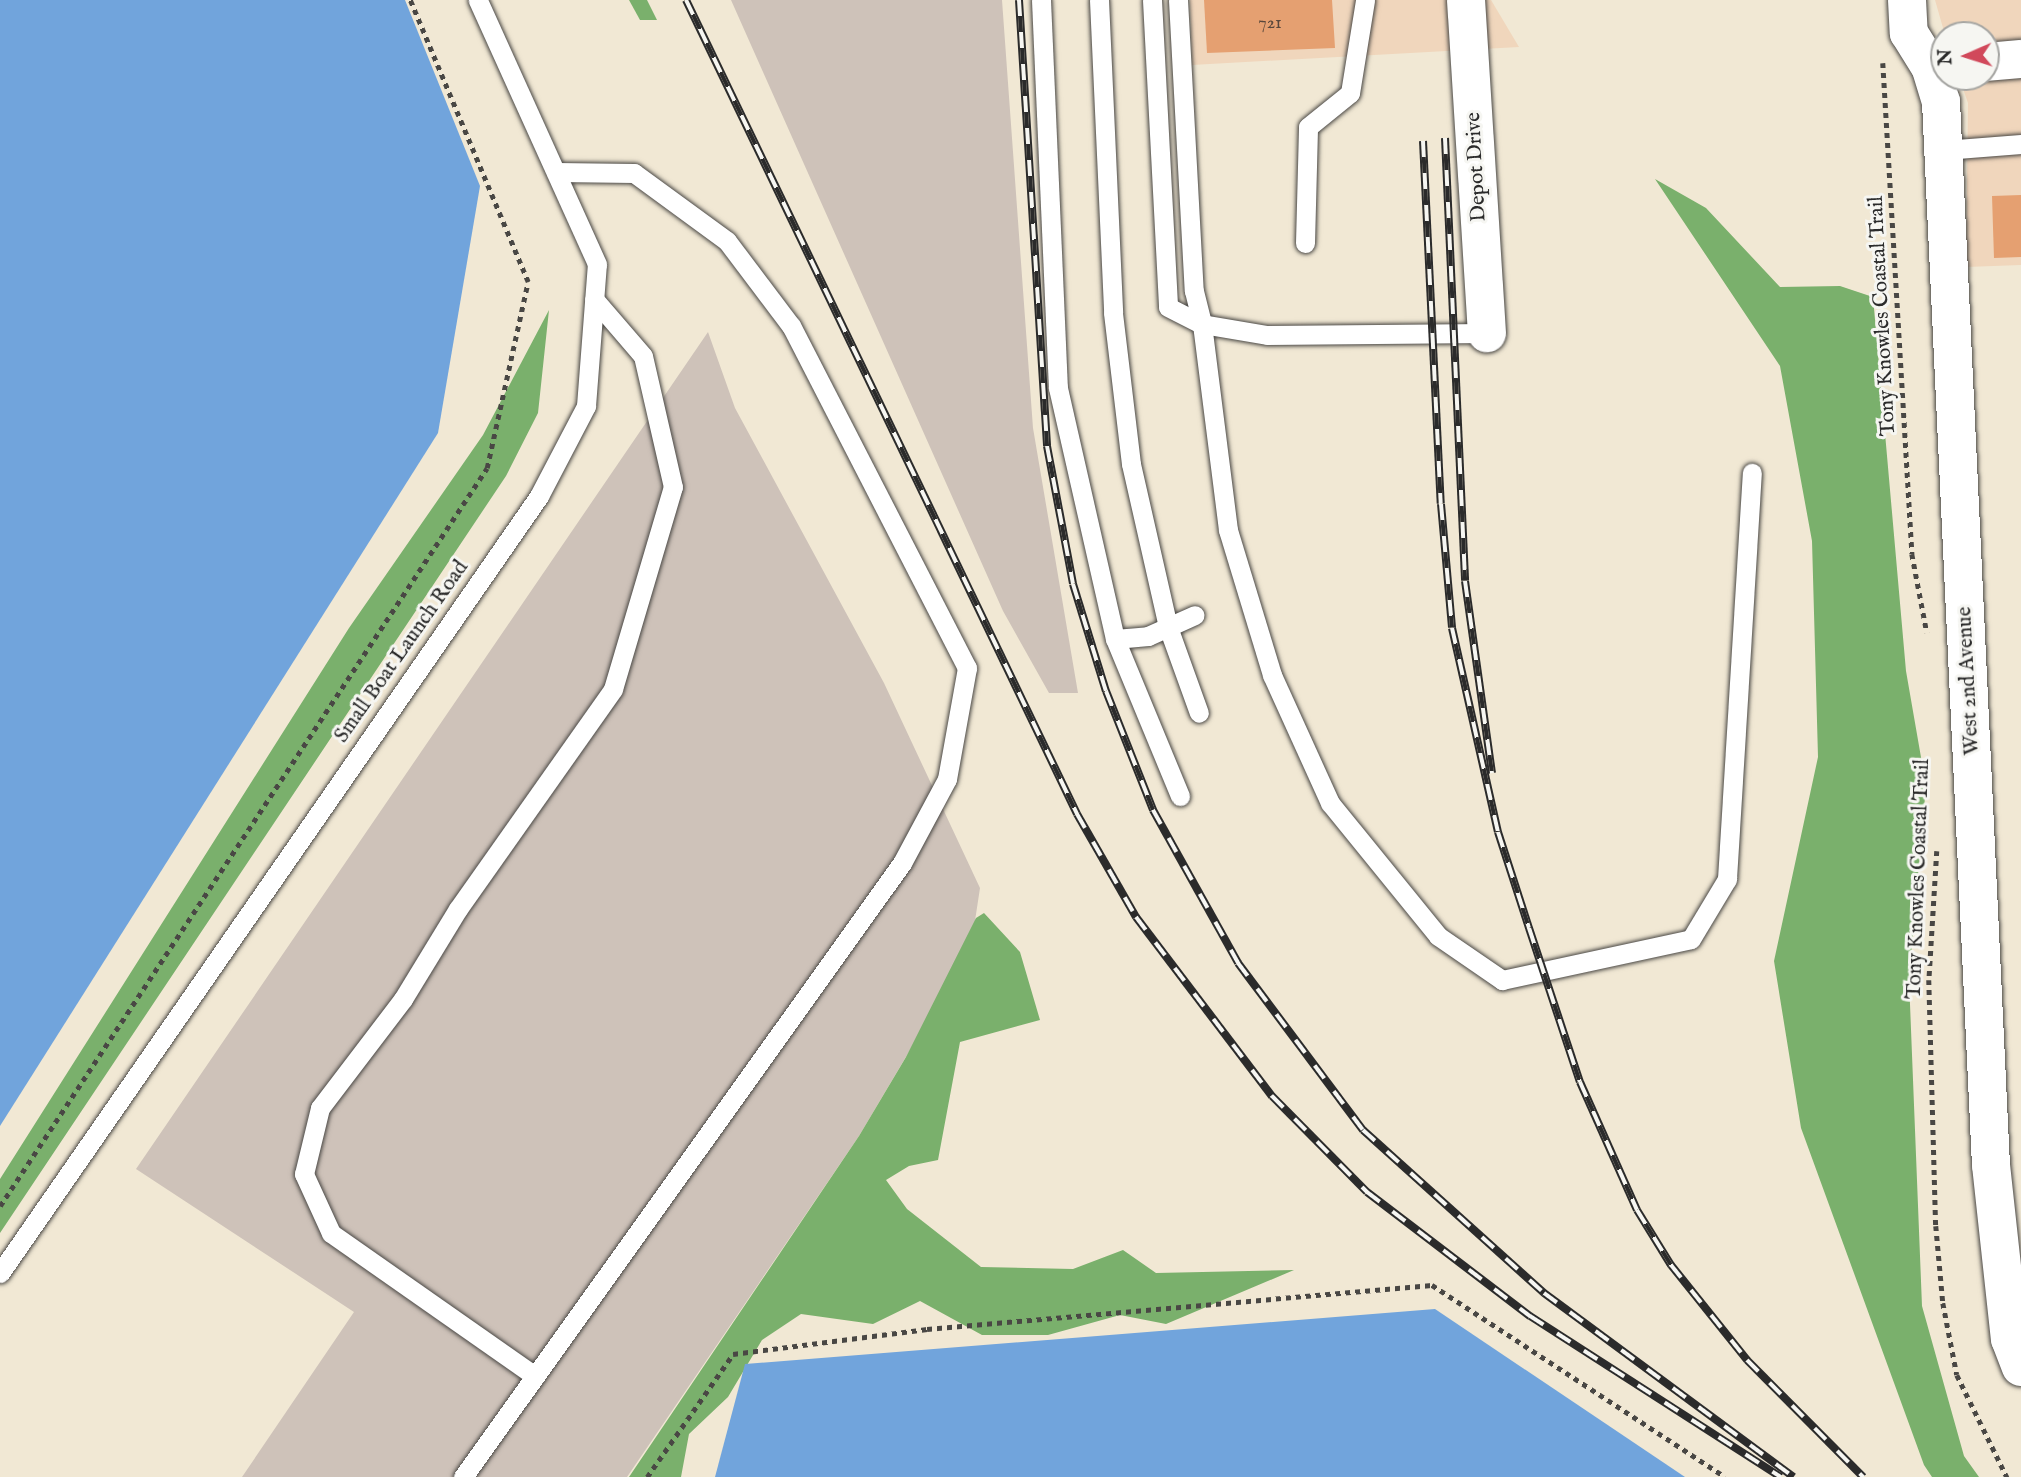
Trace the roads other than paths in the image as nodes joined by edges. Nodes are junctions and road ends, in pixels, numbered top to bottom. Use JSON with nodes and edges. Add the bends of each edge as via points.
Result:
{"nodes":[{"id":1,"x":478,"y":0,"type":"edge"},
{"id":2,"x":1041,"y":0,"type":"edge"},
{"id":3,"x":1099,"y":0,"type":"edge"},
{"id":4,"x":1152,"y":0,"type":"edge"},
{"id":5,"x":1178,"y":0,"type":"edge"},
{"id":6,"x":1365,"y":0,"type":"edge"},
{"id":7,"x":1466,"y":0,"type":"edge"},
{"id":8,"x":1907,"y":0,"type":"edge"},
{"id":9,"x":1930,"y":57,"type":"edge"},
{"id":10,"x":2021,"y":59,"type":"edge"},
{"id":11,"x":2000,"y":60,"type":"edge"},
{"id":12,"x":1940,"y":91,"type":"edge"},
{"id":13,"x":2021,"y":145,"type":"edge"},
{"id":14,"x":1944,"y":150,"type":"junction"},
{"id":15,"x":556,"y":172,"type":"junction"},
{"id":16,"x":1304,"y":243,"type":"dead end"},
{"id":17,"x":594,"y":299,"type":"junction"},
{"id":18,"x":1202,"y":324,"type":"junction"},
{"id":19,"x":1487,"y":333,"type":"joint"},
{"id":20,"x":1752,"y":473,"type":"dead end"},
{"id":21,"x":1195,"y":615,"type":"dead end"},
{"id":22,"x":1168,"y":627,"type":"junction"},
{"id":23,"x":1115,"y":639,"type":"junction"},
{"id":24,"x":1199,"y":713,"type":"dead end"},
{"id":25,"x":1180,"y":796,"type":"dead end"},
{"id":26,"x":0,"y":1273,"type":"edge"},
{"id":27,"x":2021,"y":1367,"type":"edge"},
{"id":28,"x":534,"y":1376,"type":"junction"},
{"id":29,"x":463,"y":1477,"type":"edge"}],
"edges":[{"from":1,"to":15,"type":"lane","name":"Small Boat Launch Road"},
{"from":2,"to":23,"type":"lane","via":[[1058,388]]},
{"from":3,"to":22,"type":"lane","via":[[1113,313],[1131,464]]},
{"from":4,"to":18,"type":"lane","via":[[1168,307]]},
{"from":5,"to":18,"type":"lane","via":[[1194,291]]},
{"from":6,"to":16,"type":"lane","via":[[1350,93],[1308,127]]},
{"from":7,"to":19,"type":"street","name":"Depot Drive"},
{"from":8,"to":9,"type":"street","name":"West 2nd Avenue","via":[[1909,33]]},
{"from":10,"to":11,"type":"street"},
{"from":12,"to":14,"type":"street","name":"West 2nd Avenue"},
{"from":13,"to":14,"type":"lane"},
{"from":14,"to":27,"type":"street","name":"West 2nd Avenue","via":[[1991,1165],[2010,1339]]},
{"from":15,"to":17,"type":"lane","name":"Small Boat Launch Road","via":[[597,264]]},
{"from":15,"to":28,"type":"lane","via":[[635,173],[727,241],[791,326],[967,668],[947,779],[902,863]]},
{"from":17,"to":26,"type":"lane","name":"Small Boat Launch Road","via":[[586,406],[538,496]]},
{"from":17,"to":28,"type":"lane","via":[[643,356],[673,487],[613,689],[458,909],[403,999],[320,1108],[304,1174],[331,1233]]},
{"from":18,"to":19,"type":"lane","via":[[1267,335]]},
{"from":18,"to":20,"type":"lane","via":[[1228,530],[1272,675],[1293,721],[1339,813],[1438,936],[1502,980],[1691,939],[1727,879]]},
{"from":21,"to":22,"type":"lane"},
{"from":22,"to":23,"type":"lane","via":[[1148,636]]},
{"from":22,"to":24,"type":"lane"},
{"from":23,"to":25,"type":"lane"},
{"from":28,"to":29,"type":"lane"}]}
